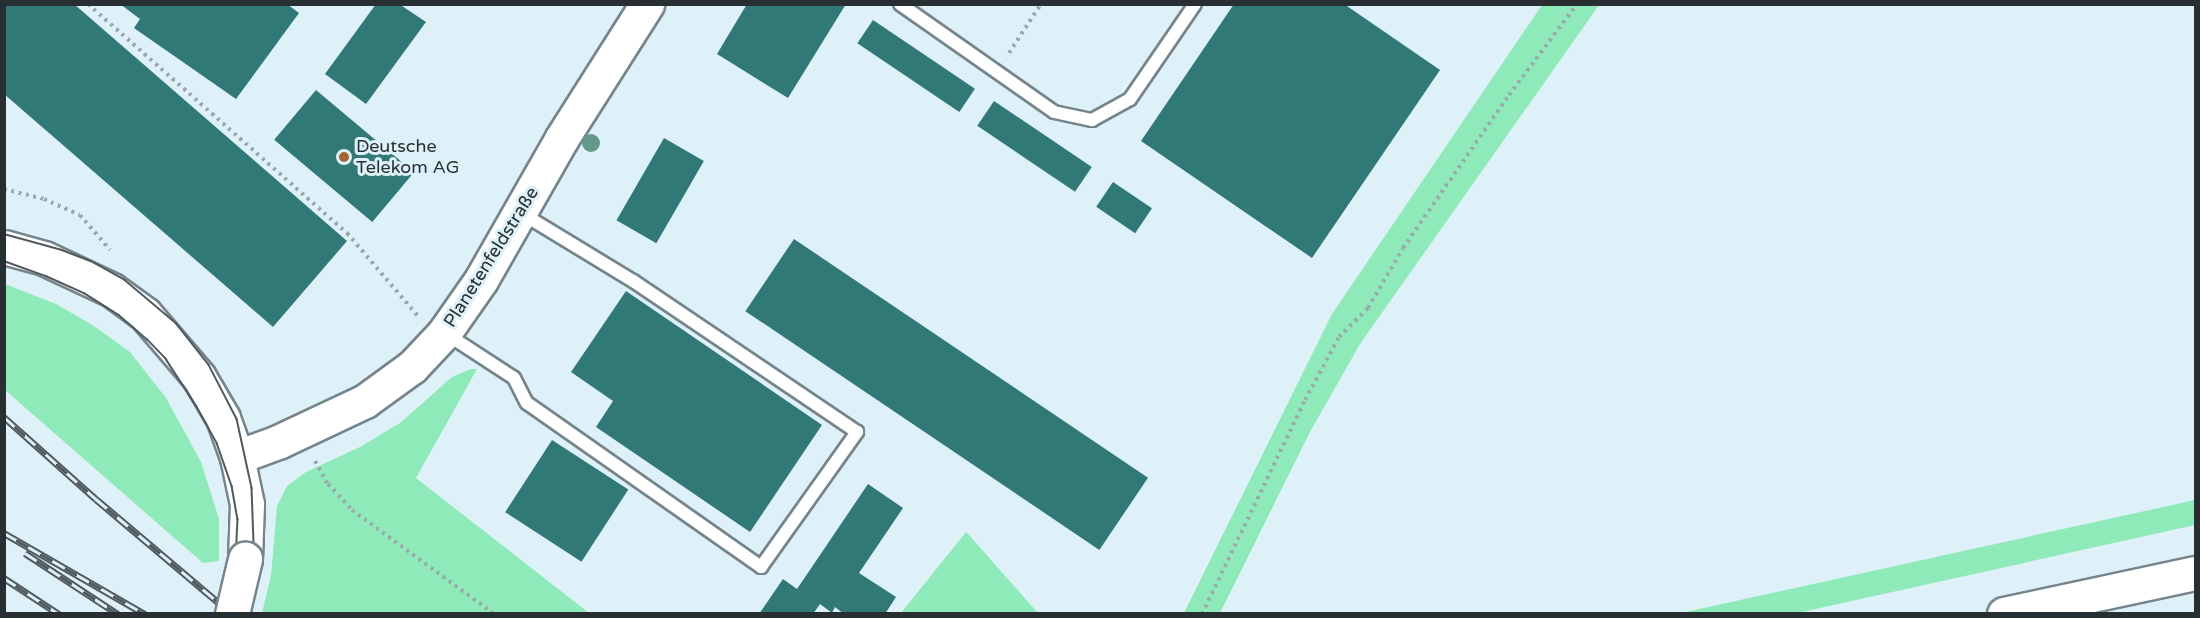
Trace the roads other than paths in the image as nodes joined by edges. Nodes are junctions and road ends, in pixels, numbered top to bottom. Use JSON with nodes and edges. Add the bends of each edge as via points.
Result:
{"nodes":[{"id":1,"x":647,"y":4,"type":"edge"},
{"id":2,"x":900,"y":4,"type":"edge"},
{"id":3,"x":1195,"y":4,"type":"edge"},
{"id":4,"x":520,"y":213,"type":"junction"},
{"id":5,"x":4,"y":246,"type":"edge"},
{"id":6,"x":444,"y":333,"type":"junction"},
{"id":7,"x":237,"y":457,"type":"junction"},
{"id":8,"x":2196,"y":573,"type":"edge"},
{"id":9,"x":232,"y":614,"type":"edge"},
{"id":10,"x":2004,"y":614,"type":"edge"}],
"edges":[{"from":1,"to":4,"type":"main road","name":"Planetenfeldstraße","via":[[562,138]]},
{"from":2,"to":3,"type":"lane","via":[[1054,112],[1092,120],[1130,99]]},
{"from":4,"to":6,"type":"main road","name":"Planetenfeldstraße"},
{"from":4,"to":6,"type":"lane","via":[[633,281],[857,432],[761,567],[527,404],[514,378]]},
{"from":5,"to":7,"type":"main road","via":[[81,274],[145,314],[199,377],[223,418]]},
{"from":6,"to":7,"type":"main road","name":"Planetenfeldstraße","via":[[412,367],[365,401]]},
{"from":7,"to":9,"type":"main road","bridge":true,"via":[[246,504],[245,559]]},
{"from":8,"to":10,"type":"main road"}]}
